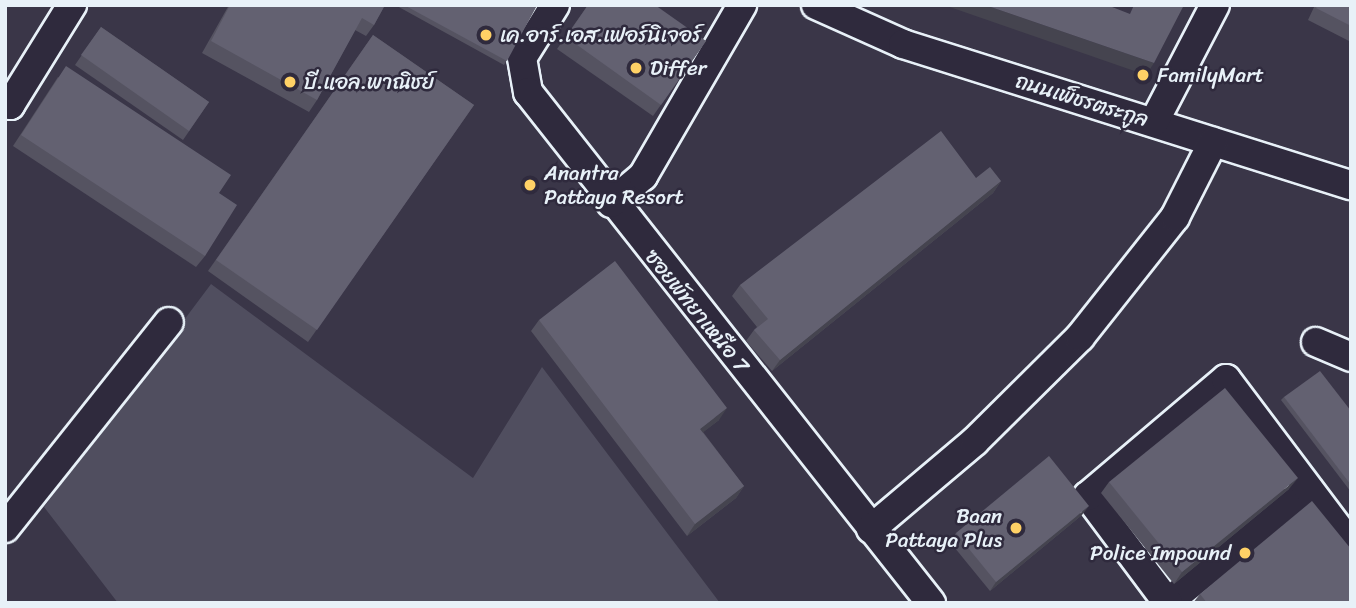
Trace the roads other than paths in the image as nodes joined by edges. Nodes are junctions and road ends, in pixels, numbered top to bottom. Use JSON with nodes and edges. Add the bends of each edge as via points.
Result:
{"nodes":[{"id":1,"x":72,"y":5,"type":"edge"},
{"id":2,"x":555,"y":5,"type":"edge"},
{"id":3,"x":742,"y":5,"type":"edge"},
{"id":4,"x":816,"y":5,"type":"edge"},
{"id":5,"x":1215,"y":5,"type":"edge"},
{"id":6,"x":5,"y":102,"type":"edge"},
{"id":7,"x":1154,"y":122,"type":"junction"},
{"id":8,"x":1213,"y":142,"type":"junction"},
{"id":9,"x":1351,"y":185,"type":"edge"},
{"id":10,"x":611,"y":203,"type":"junction"},
{"id":11,"x":169,"y":322,"type":"dead end"},
{"id":12,"x":1316,"y":342,"type":"dead end"},
{"id":13,"x":1351,"y":357,"type":"edge"},
{"id":14,"x":1309,"y":490,"type":"junction"},
{"id":15,"x":5,"y":528,"type":"edge"},
{"id":16,"x":871,"y":528,"type":"junction"},
{"id":17,"x":1351,"y":545,"type":"edge"},
{"id":18,"x":1168,"y":602,"type":"edge"},
{"id":19,"x":931,"y":603,"type":"edge"}],
"edges":[{"from":1,"to":6,"type":"street","via":[[10,105]]},
{"from":2,"to":10,"type":"street","name":"ซอยพัทยาเหนือ 7","via":[[522,58],[528,92]]},
{"from":3,"to":10,"type":"street","via":[[643,176]]},
{"from":4,"to":7,"type":"street","name":"ถนนเพ็ชรตระกูล","via":[[903,44]]},
{"from":5,"to":7,"type":"street"},
{"from":7,"to":8,"type":"street","name":"ถนนเพ็ชรตระกูล"},
{"from":8,"to":9,"type":"street","name":"ถนนเพ็ชรตระกูล"},
{"from":8,"to":16,"type":"street","via":[[1175,217],[1080,337],[975,441]]},
{"from":10,"to":16,"type":"street","name":"ซอยพัทยาเหนือ 7"},
{"from":11,"to":15,"type":"street"},
{"from":12,"to":13,"type":"street"},
{"from":14,"to":17,"type":"street"},
{"from":14,"to":18,"type":"street"},
{"from":14,"to":18,"type":"street","via":[[1226,379],[1088,496]]},
{"from":16,"to":19,"type":"street","name":"ซอยพัทยาเหนือ 7"}]}
